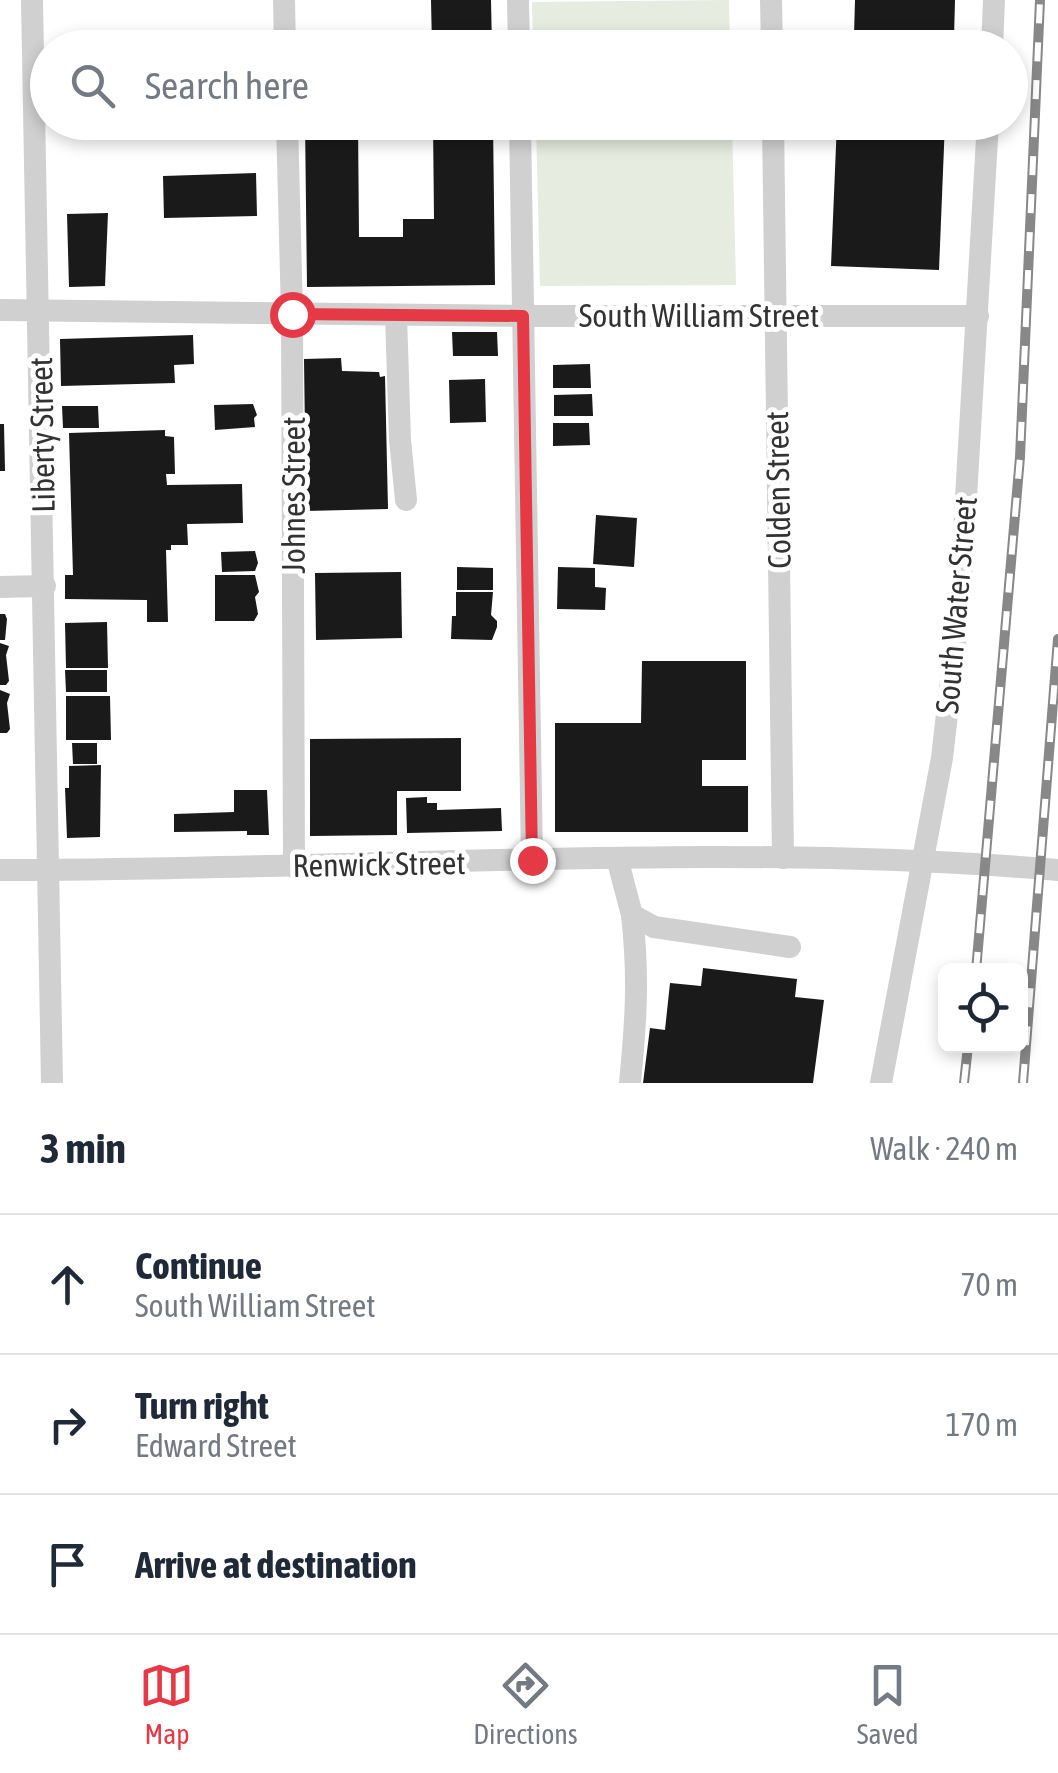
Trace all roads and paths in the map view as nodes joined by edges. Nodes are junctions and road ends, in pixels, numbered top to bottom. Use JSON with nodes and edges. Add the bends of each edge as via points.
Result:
{"nodes":[{"id":1,"x":32,"y":0,"type":"edge"},
{"id":2,"x":284,"y":0,"type":"edge"},
{"id":3,"x":518,"y":0,"type":"edge"},
{"id":4,"x":771,"y":0,"type":"edge"},
{"id":5,"x":994,"y":0,"type":"edge"},
{"id":6,"x":33,"y":30,"type":"edge"},
{"id":7,"x":285,"y":30,"type":"edge"},
{"id":8,"x":519,"y":30,"type":"edge"},
{"id":9,"x":772,"y":30,"type":"edge"},
{"id":10,"x":993,"y":30,"type":"edge"},
{"id":11,"x":36,"y":140,"type":"edge"},
{"id":12,"x":287,"y":140,"type":"edge"},
{"id":13,"x":520,"y":140,"type":"edge"},
{"id":14,"x":773,"y":140,"type":"edge"},
{"id":15,"x":987,"y":140,"type":"edge"},
{"id":16,"x":0,"y":310,"type":"edge"},
{"id":17,"x":40,"y":310,"type":"junction"},
{"id":18,"x":292,"y":314,"type":"junction"},
{"id":19,"x":776,"y":314,"type":"junction"},
{"id":20,"x":396,"y":315,"type":"junction"},
{"id":21,"x":523,"y":316,"type":"junction"},
{"id":22,"x":978,"y":316,"type":"junction"},
{"id":23,"x":406,"y":500,"type":"dead end"},
{"id":24,"x":45,"y":586,"type":"junction"},
{"id":25,"x":0,"y":587,"type":"edge"},
{"id":26,"x":617,"y":858,"type":"junction"},
{"id":27,"x":783,"y":858,"type":"junction"},
{"id":28,"x":532,"y":860,"type":"junction"},
{"id":29,"x":924,"y":862,"type":"junction"},
{"id":30,"x":294,"y":867,"type":"junction"},
{"id":31,"x":0,"y":870,"type":"edge"},
{"id":32,"x":48,"y":870,"type":"junction"},
{"id":33,"x":1058,"y":870,"type":"edge"},
{"id":34,"x":632,"y":915,"type":"junction"},
{"id":35,"x":790,"y":947,"type":"dead end"},
{"id":36,"x":52,"y":1083,"type":"edge"},
{"id":37,"x":630,"y":1083,"type":"edge"},
{"id":38,"x":881,"y":1083,"type":"edge"}],
"edges":[{"from":1,"to":6,"type":"street","name":"Liberty Street"},
{"from":2,"to":7,"type":"street"},
{"from":3,"to":8,"type":"street"},
{"from":4,"to":9,"type":"street"},
{"from":5,"to":10,"type":"street"},
{"from":11,"to":17,"type":"street","name":"Liberty Street"},
{"from":12,"to":18,"type":"street","name":"Johnes Street"},
{"from":13,"to":21,"type":"street"},
{"from":14,"to":19,"type":"street","name":"Colden Street"},
{"from":15,"to":22,"type":"street","name":"South Water Street"},
{"from":16,"to":17,"type":"street","name":"South William Street"},
{"from":17,"to":18,"type":"street","name":"South William Street"},
{"from":17,"to":24,"type":"street","name":"Liberty Street"},
{"from":18,"to":20,"type":"street","name":"South William Street"},
{"from":18,"to":30,"type":"street","name":"Johnes Street"},
{"from":19,"to":21,"type":"street","name":"South William Street"},
{"from":19,"to":22,"type":"street","name":"South William Street"},
{"from":19,"to":27,"type":"street","name":"Colden Street"},
{"from":20,"to":21,"type":"street","name":"South William Street"},
{"from":20,"to":23,"type":"street"},
{"from":21,"to":28,"type":"street"},
{"from":22,"to":29,"type":"street","name":"South Water Street","via":[[960,600]]},
{"from":24,"to":25,"type":"street"},
{"from":24,"to":32,"type":"street","name":"Liberty Street"},
{"from":26,"to":27,"type":"street","name":"Renwick Street"},
{"from":26,"to":28,"type":"street","name":"Renwick Street"},
{"from":26,"to":34,"type":"street"},
{"from":27,"to":29,"type":"street","name":"Renwick Street"},
{"from":28,"to":30,"type":"street","name":"Renwick Street"},
{"from":29,"to":33,"type":"street","name":"Renwick Street"},
{"from":29,"to":38,"type":"street","name":"South Water Street"},
{"from":30,"to":32,"type":"street","name":"Renwick Street"},
{"from":31,"to":32,"type":"street","name":"Renwick Street"},
{"from":32,"to":36,"type":"street","name":"Liberty Street"},
{"from":34,"to":35,"type":"street","via":[[654,927]]},
{"from":34,"to":37,"type":"street","via":[[638,1010]]}]}
